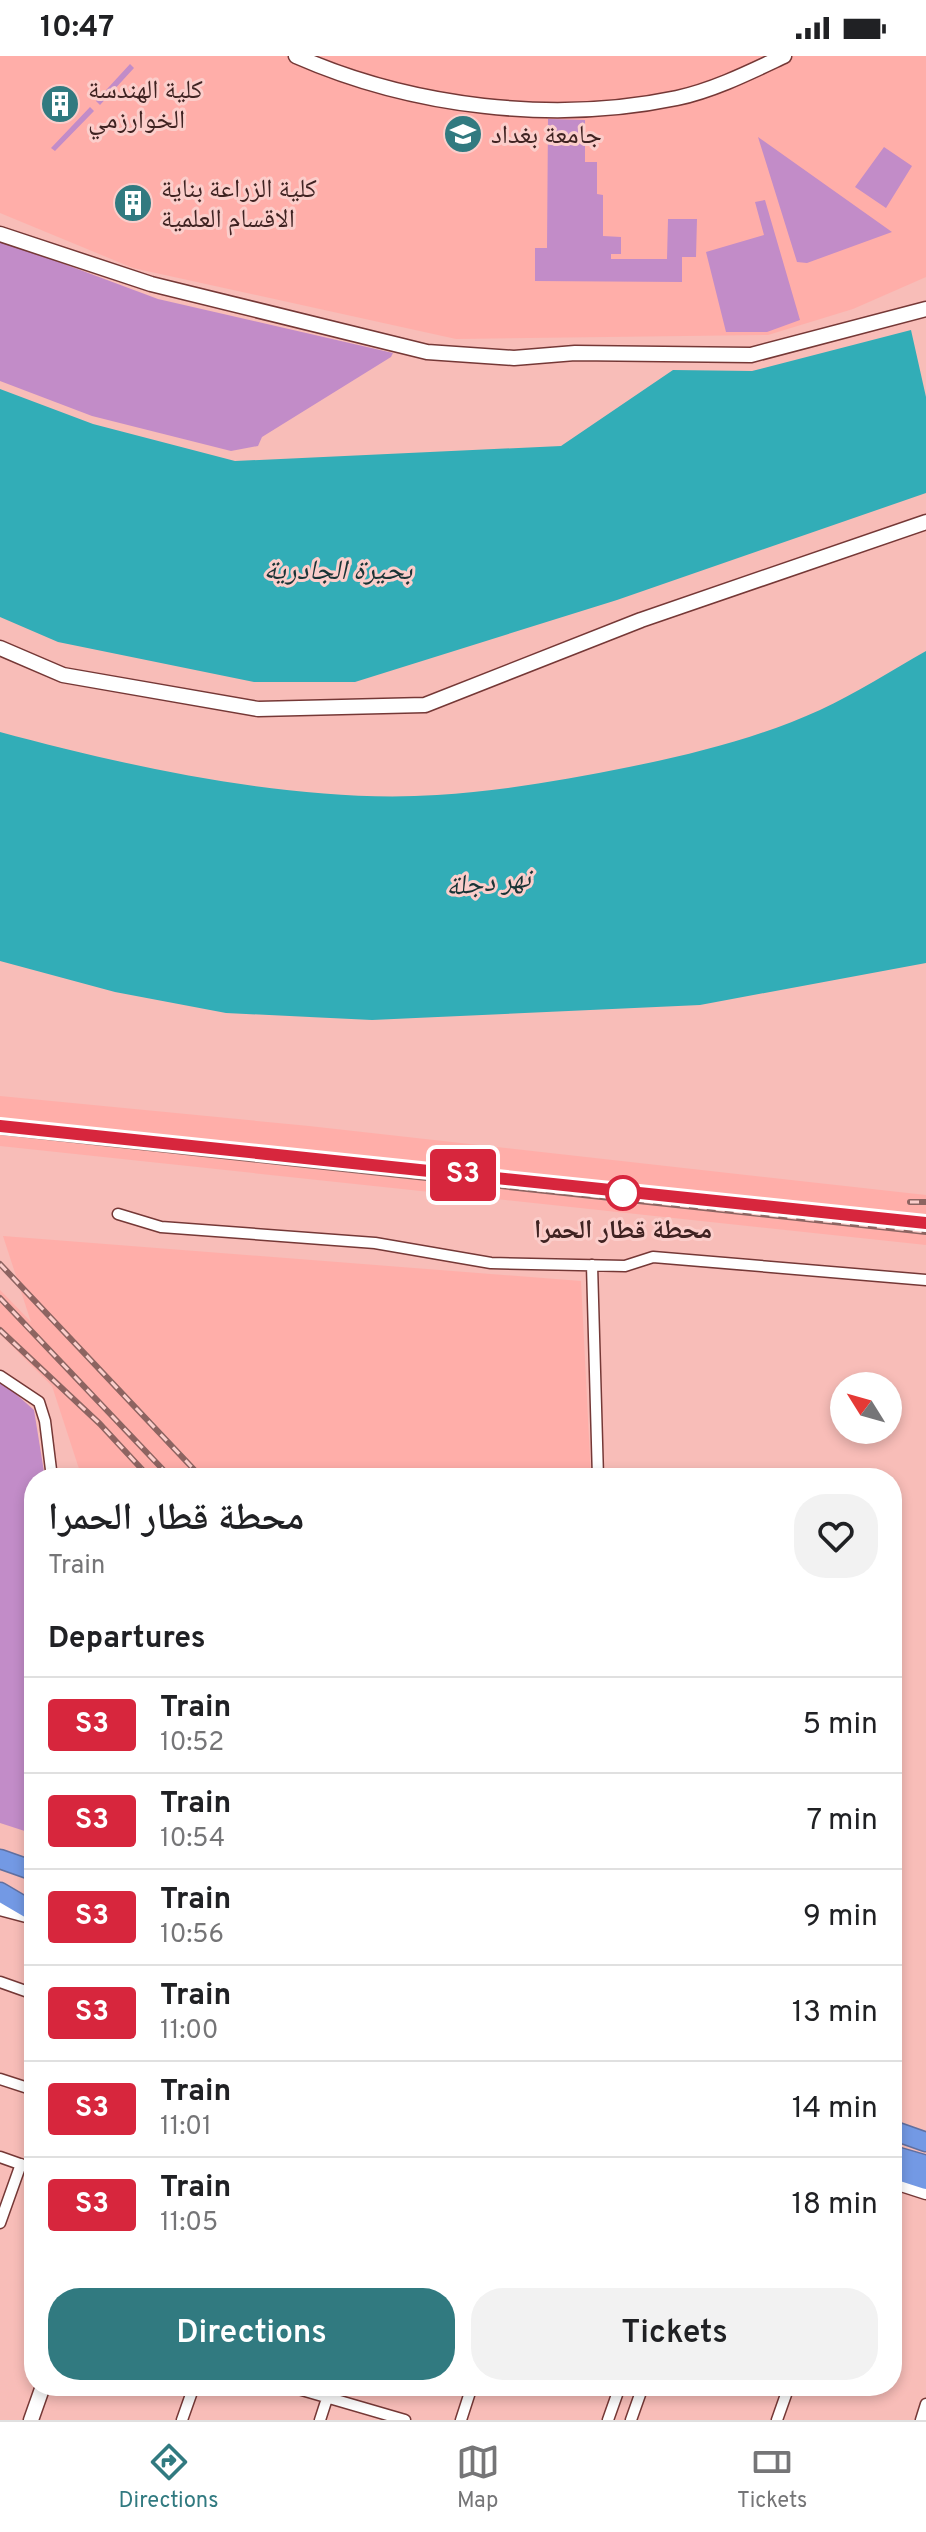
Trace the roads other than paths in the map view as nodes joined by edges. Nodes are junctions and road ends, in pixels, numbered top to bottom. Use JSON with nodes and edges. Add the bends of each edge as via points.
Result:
{"nodes":[{"id":1,"x":296,"y":56,"type":"edge"},
{"id":2,"x":784,"y":56,"type":"edge"},
{"id":3,"x":0,"y":234,"type":"edge"},
{"id":4,"x":926,"y":309,"type":"edge"},
{"id":5,"x":926,"y":522,"type":"edge"},
{"id":6,"x":0,"y":648,"type":"edge"},
{"id":7,"x":118,"y":1214,"type":"dead end"},
{"id":8,"x":592,"y":1265,"type":"junction"},
{"id":9,"x":926,"y":1280,"type":"edge"},
{"id":10,"x":0,"y":1376,"type":"edge"},
{"id":11,"x":51,"y":1468,"type":"edge"},
{"id":12,"x":598,"y":1468,"type":"edge"},
{"id":13,"x":0,"y":1859,"type":"edge"},
{"id":14,"x":24,"y":1867,"type":"edge"},
{"id":15,"x":0,"y":1886,"type":"edge"},
{"id":16,"x":0,"y":1892,"type":"edge"},
{"id":17,"x":24,"y":1894,"type":"edge"},
{"id":18,"x":0,"y":1908,"type":"edge"},
{"id":19,"x":24,"y":1908,"type":"edge"},
{"id":20,"x":24,"y":1912,"type":"edge"},
{"id":21,"x":0,"y":1982,"type":"edge"},
{"id":22,"x":24,"y":1990,"type":"edge"},
{"id":23,"x":0,"y":2079,"type":"edge"},
{"id":24,"x":24,"y":2087,"type":"edge"},
{"id":25,"x":902,"y":2134,"type":"edge"},
{"id":26,"x":926,"y":2142,"type":"edge"},
{"id":27,"x":0,"y":2157,"type":"edge"},
{"id":28,"x":21,"y":2164,"type":"junction"},
{"id":29,"x":24,"y":2165,"type":"edge"},
{"id":30,"x":926,"y":2165,"type":"edge"},
{"id":31,"x":902,"y":2168,"type":"edge"},
{"id":32,"x":902,"y":2172,"type":"edge"},
{"id":33,"x":902,"y":2175,"type":"edge"},
{"id":34,"x":926,"y":2180,"type":"edge"},
{"id":35,"x":926,"y":2192,"type":"edge"},
{"id":36,"x":0,"y":2223,"type":"edge"},
{"id":37,"x":39,"y":2396,"type":"edge"},
{"id":38,"x":190,"y":2396,"type":"edge"},
{"id":39,"x":323,"y":2396,"type":"edge"},
{"id":40,"x":469,"y":2396,"type":"edge"},
{"id":41,"x":616,"y":2396,"type":"edge"},
{"id":42,"x":639,"y":2396,"type":"edge"},
{"id":43,"x":785,"y":2396,"type":"edge"},
{"id":44,"x":327,"y":2397,"type":"junction"},
{"id":45,"x":926,"y":2404,"type":"edge"},
{"id":46,"x":31,"y":2420,"type":"edge"},
{"id":47,"x":182,"y":2420,"type":"edge"},
{"id":48,"x":320,"y":2420,"type":"edge"},
{"id":49,"x":405,"y":2420,"type":"edge"},
{"id":50,"x":461,"y":2420,"type":"edge"},
{"id":51,"x":608,"y":2420,"type":"edge"},
{"id":52,"x":631,"y":2420,"type":"edge"},
{"id":53,"x":777,"y":2420,"type":"edge"},
{"id":54,"x":921,"y":2420,"type":"edge"}],
"edges":[{"from":1,"to":2,"type":"street","via":[[445,100],[539,109],[602,109],[679,97]]},
{"from":3,"to":4,"type":"street","via":[[151,284],[427,352],[514,358],[575,353],[751,355]]},
{"from":5,"to":6,"type":"street","via":[[641,620],[425,705],[258,709],[63,675]]},
{"from":7,"to":8,"type":"street","via":[[161,1227],[375,1243],[491,1263]]},
{"from":8,"to":9,"type":"street","via":[[625,1266],[653,1257]]},
{"from":8,"to":12,"type":"street"},
{"from":10,"to":11,"type":"street","via":[[39,1402]]},
{"from":13,"to":14,"type":"highway"},
{"from":15,"to":17,"type":"highway"},
{"from":16,"to":19,"type":"highway"},
{"from":18,"to":20,"type":"street"},
{"from":21,"to":22,"type":"street"},
{"from":23,"to":24,"type":"street"},
{"from":25,"to":26,"type":"highway"},
{"from":27,"to":28,"type":"street"},
{"from":28,"to":29,"type":"street"},
{"from":28,"to":36,"type":"street"},
{"from":30,"to":31,"type":"highway"},
{"from":32,"to":34,"type":"highway"},
{"from":33,"to":35,"type":"street"},
{"from":37,"to":46,"type":"street"},
{"from":38,"to":47,"type":"street"},
{"from":39,"to":44,"type":"street"},
{"from":40,"to":50,"type":"street"},
{"from":41,"to":51,"type":"street"},
{"from":42,"to":52,"type":"street"},
{"from":43,"to":53,"type":"street"},
{"from":44,"to":48,"type":"street"},
{"from":44,"to":49,"type":"street"},
{"from":45,"to":54,"type":"street"}]}
